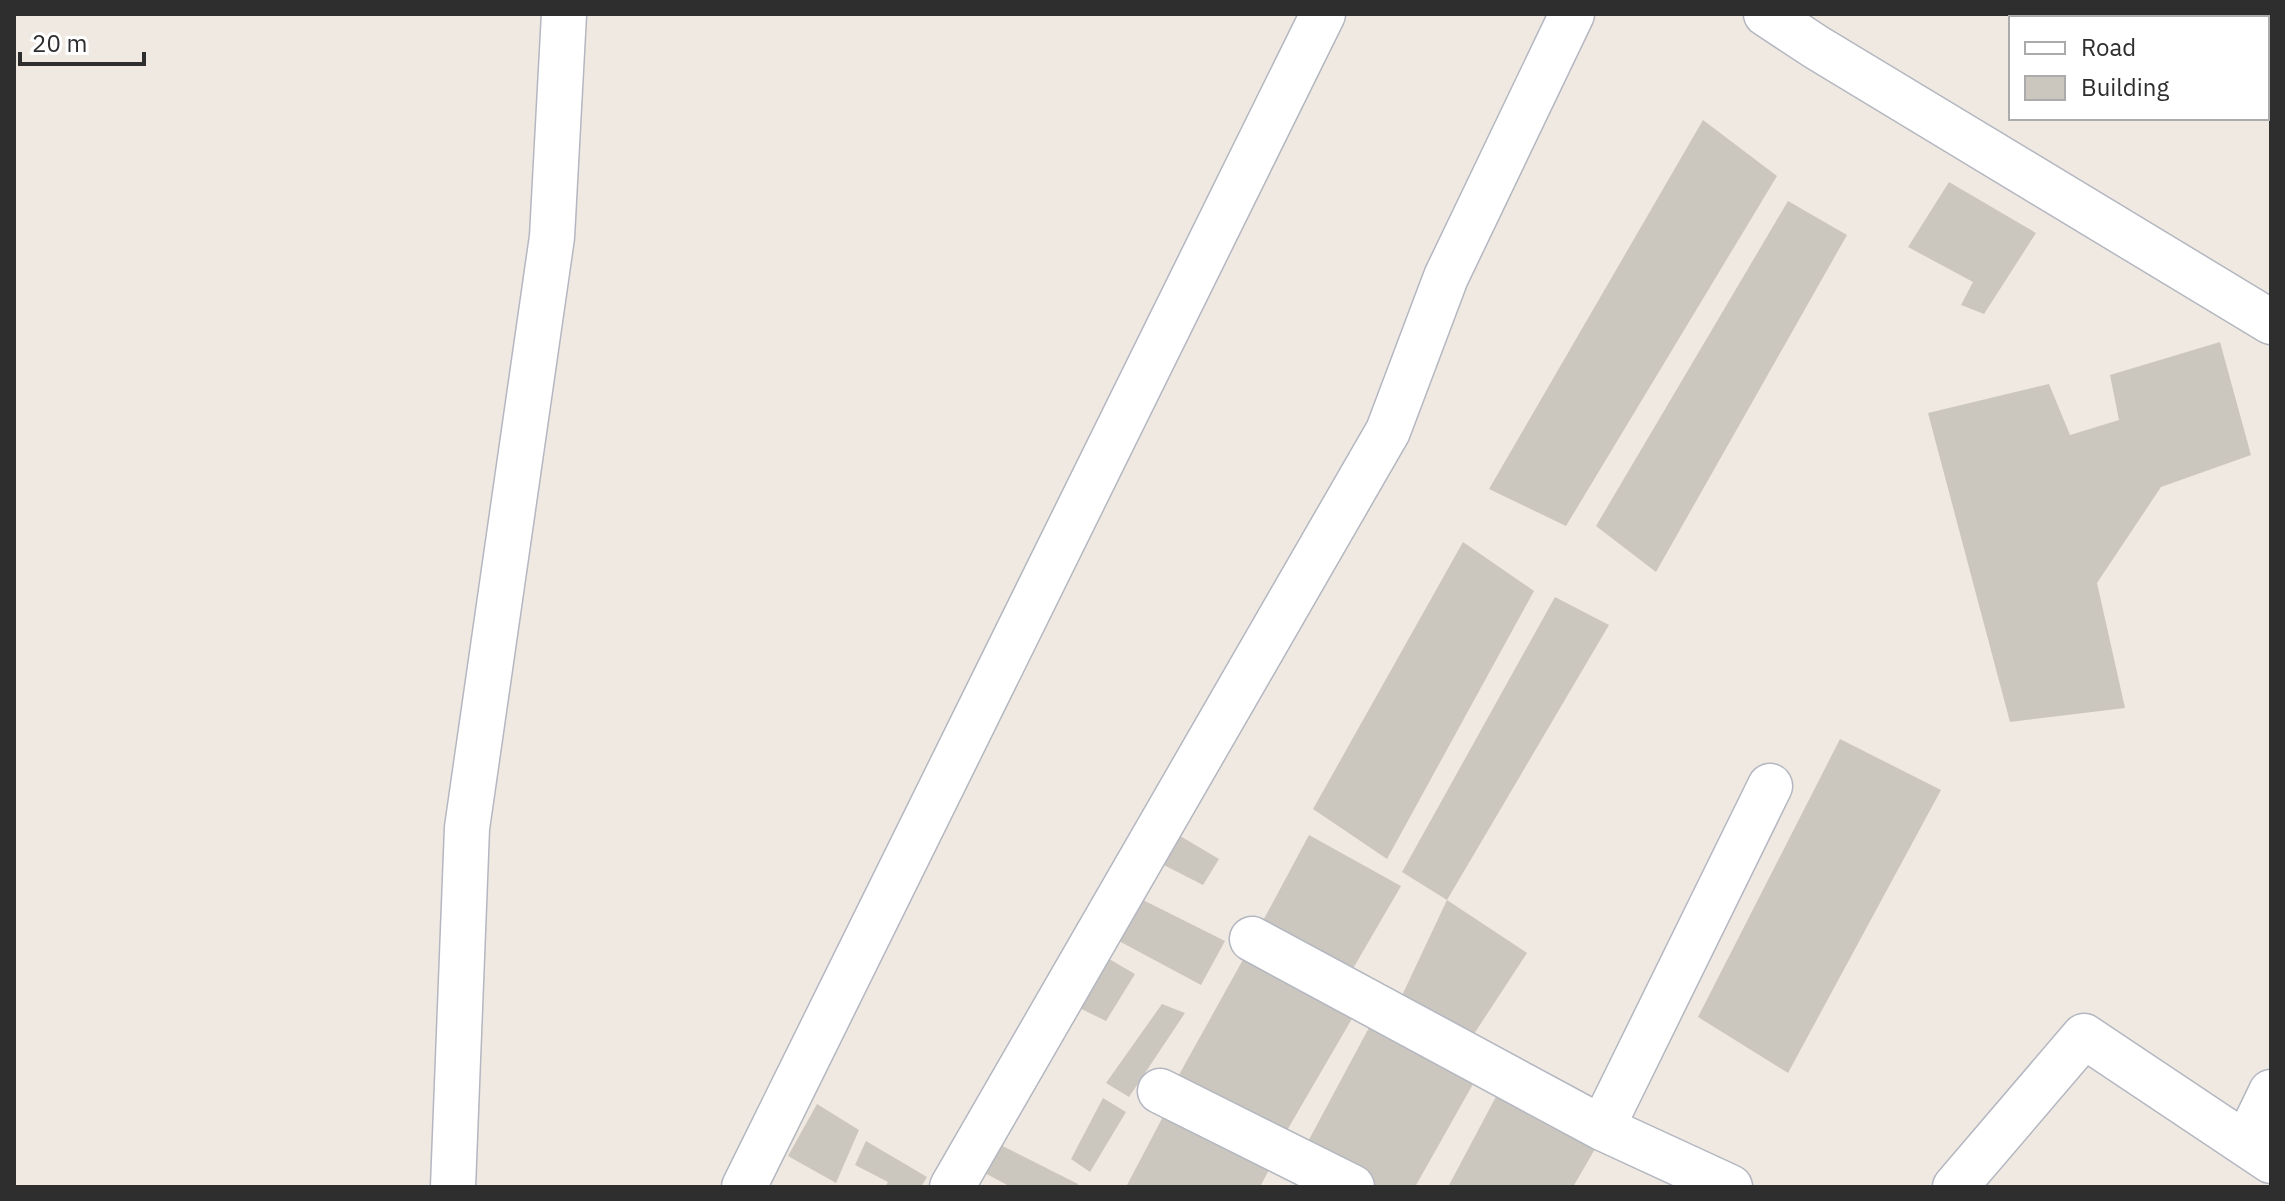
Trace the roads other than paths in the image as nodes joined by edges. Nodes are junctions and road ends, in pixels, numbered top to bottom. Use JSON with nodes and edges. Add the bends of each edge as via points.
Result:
{"nodes":[{"id":1,"x":564,"y":14,"type":"edge"},
{"id":2,"x":1323,"y":14,"type":"edge"},
{"id":3,"x":1572,"y":14,"type":"edge"},
{"id":4,"x":1766,"y":14,"type":"edge"},
{"id":5,"x":2271,"y":322,"type":"edge"},
{"id":6,"x":1770,"y":786,"type":"dead end"},
{"id":7,"x":1252,"y":939,"type":"dead end"},
{"id":8,"x":1160,"y":1091,"type":"dead end"},
{"id":9,"x":2271,"y":1092,"type":"edge"},
{"id":10,"x":1602,"y":1128,"type":"junction"},
{"id":11,"x":2258,"y":1153,"type":"edge"},
{"id":12,"x":453,"y":1187,"type":"edge"},
{"id":13,"x":744,"y":1187,"type":"edge"},
{"id":14,"x":952,"y":1187,"type":"edge"},
{"id":15,"x":1352,"y":1187,"type":"edge"},
{"id":16,"x":1730,"y":1187,"type":"edge"},
{"id":17,"x":1955,"y":1187,"type":"edge"}],
"edges":[{"from":1,"to":12,"type":"street","via":[[552,237],[467,828]]},
{"from":2,"to":13,"type":"street"},
{"from":3,"to":14,"type":"street","via":[[1446,277],[1388,431]]},
{"from":4,"to":5,"type":"street"},
{"from":6,"to":10,"type":"street"},
{"from":7,"to":10,"type":"street"},
{"from":8,"to":15,"type":"street"},
{"from":9,"to":11,"type":"street"},
{"from":10,"to":16,"type":"street"},
{"from":11,"to":17,"type":"street","via":[[2084,1036]]}]}
